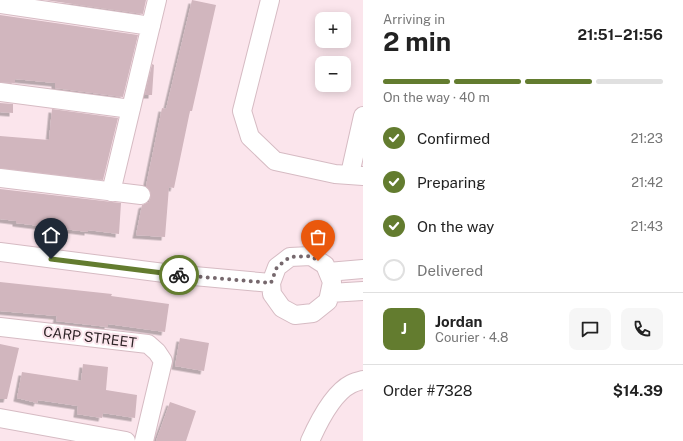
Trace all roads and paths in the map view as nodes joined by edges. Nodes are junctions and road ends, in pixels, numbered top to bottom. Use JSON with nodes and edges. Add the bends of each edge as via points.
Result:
{"nodes":[{"id":1,"x":157,"y":0,"type":"edge"},
{"id":2,"x":270,"y":0,"type":"edge"},
{"id":3,"x":0,"y":4,"type":"edge"},
{"id":4,"x":151,"y":26,"type":"junction"},
{"id":5,"x":0,"y":92,"type":"edge"},
{"id":6,"x":131,"y":108,"type":"junction"},
{"id":7,"x":363,"y":116,"type":"edge"},
{"id":8,"x":356,"y":175,"type":"edge"},
{"id":9,"x":0,"y":178,"type":"edge"},
{"id":10,"x":111,"y":192,"type":"junction"},
{"id":11,"x":140,"y":195,"type":"dead end"},
{"id":12,"x":0,"y":252,"type":"edge"},
{"id":13,"x":363,"y":269,"type":"edge"},
{"id":14,"x":328,"y":272,"type":"junction"},
{"id":15,"x":271,"y":283,"type":"junction"},
{"id":16,"x":363,"y":291,"type":"edge"},
{"id":17,"x":330,"y":293,"type":"junction"},
{"id":18,"x":0,"y":327,"type":"edge"},
{"id":19,"x":363,"y":380,"type":"edge"},
{"id":20,"x":0,"y":418,"type":"edge"},
{"id":21,"x":126,"y":441,"type":"edge"},
{"id":22,"x":144,"y":441,"type":"edge"},
{"id":23,"x":310,"y":441,"type":"edge"}],
"edges":[{"from":1,"to":4,"type":"street"},
{"from":2,"to":8,"type":"street","via":[[242,111],[250,138],[275,161],[335,174]]},
{"from":3,"to":4,"type":"street"},
{"from":4,"to":6,"type":"street"},
{"from":5,"to":6,"type":"street"},
{"from":6,"to":10,"type":"street"},
{"from":7,"to":8,"type":"street"},
{"from":9,"to":10,"type":"street"},
{"from":10,"to":11,"type":"street"},
{"from":12,"to":15,"type":"street","via":[[172,274]]},
{"from":13,"to":14,"type":"street"},
{"from":14,"to":15,"type":"street","via":[[325,266],[311,256],[290,257],[277,267]]},
{"from":14,"to":17,"type":"street","via":[[332,282]]},
{"from":15,"to":17,"type":"street","via":[[272,294],[282,308],[295,315],[313,313],[328,301]]},
{"from":16,"to":17,"type":"street"},
{"from":18,"to":22,"type":"street","name":"CARP STREET","via":[[148,344],[163,361]]},
{"from":19,"to":23,"type":"street","via":[[351,384],[336,396]]},
{"from":20,"to":21,"type":"street"}]}
